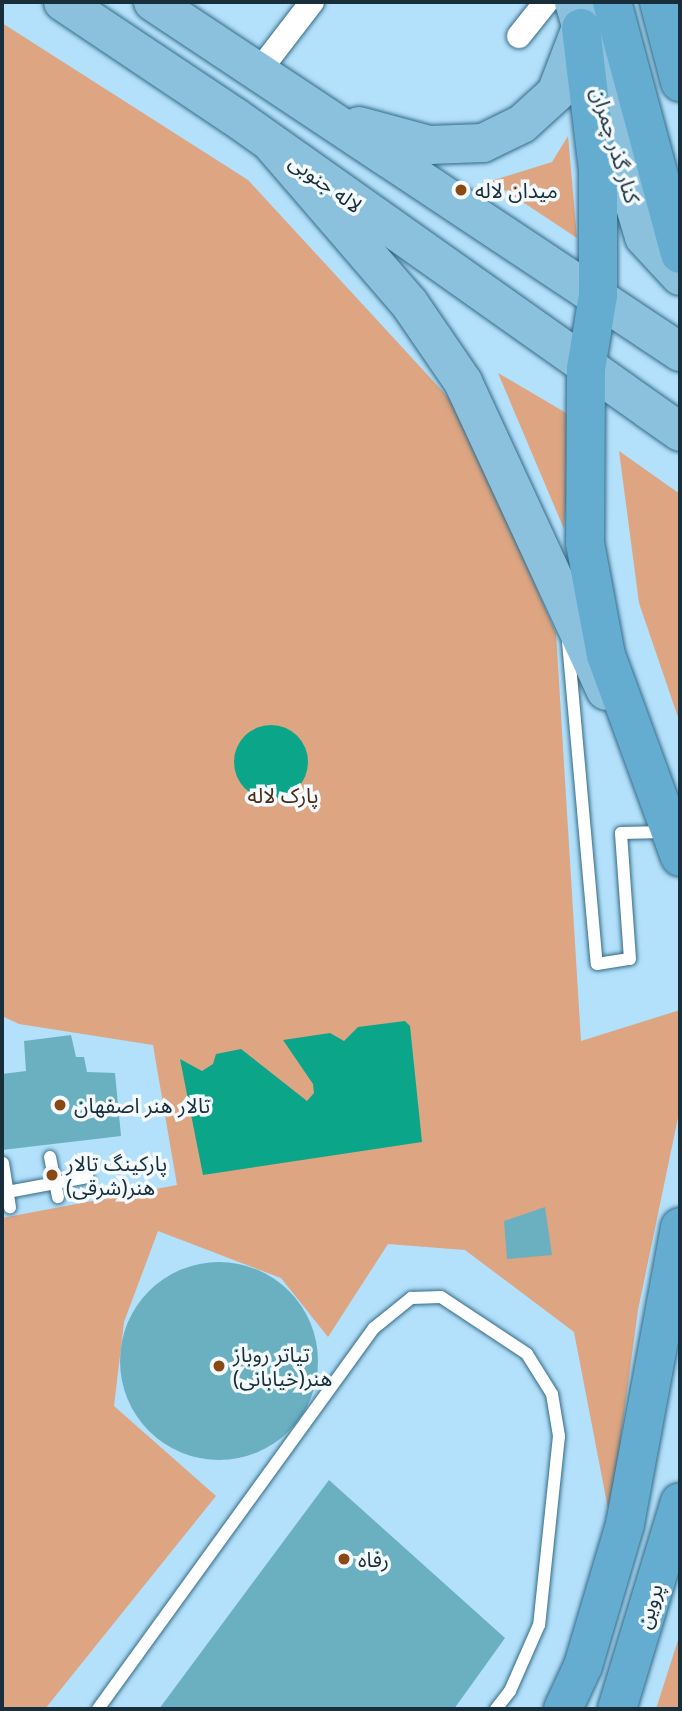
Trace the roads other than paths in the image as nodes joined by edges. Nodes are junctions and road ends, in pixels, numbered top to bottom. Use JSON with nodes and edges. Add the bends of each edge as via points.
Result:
{"nodes":[{"id":1,"x":63,"y":2,"type":"edge"},
{"id":2,"x":312,"y":2,"type":"edge"},
{"id":3,"x":546,"y":2,"type":"edge"},
{"id":4,"x":612,"y":2,"type":"edge"},
{"id":5,"x":659,"y":2,"type":"edge"},
{"id":6,"x":172,"y":7,"type":"edge"},
{"id":7,"x":577,"y":15,"type":"edge"},
{"id":8,"x":519,"y":36,"type":"dead end"},
{"id":9,"x":259,"y":71,"type":"junction"},
{"id":10,"x":680,"y":82,"type":"edge"},
{"id":11,"x":326,"y":117,"type":"junction"},
{"id":12,"x":272,"y":144,"type":"junction"},
{"id":13,"x":674,"y":263,"type":"edge"},
{"id":14,"x":598,"y":295,"type":"junction"},
{"id":15,"x":680,"y":352,"type":"edge"},
{"id":16,"x":586,"y":369,"type":"junction"},
{"id":17,"x":680,"y":432,"type":"edge"},
{"id":18,"x":564,"y":600,"type":"junction"},
{"id":19,"x":671,"y":835,"type":"edge"},
{"id":20,"x":50,"y":1157,"type":"dead end"},
{"id":21,"x":3,"y":1163,"type":"edge"},
{"id":22,"x":88,"y":1177,"type":"dead end"},
{"id":23,"x":55,"y":1183,"type":"junction"},
{"id":24,"x":5,"y":1192,"type":"edge"},
{"id":25,"x":58,"y":1197,"type":"dead end"},
{"id":26,"x":10,"y":1207,"type":"dead end"},
{"id":27,"x":680,"y":1227,"type":"edge"},
{"id":28,"x":680,"y":1502,"type":"edge"},
{"id":29,"x":98,"y":1709,"type":"edge"},
{"id":30,"x":496,"y":1709,"type":"edge"},
{"id":31,"x":563,"y":1709,"type":"edge"},
{"id":32,"x":617,"y":1709,"type":"edge"}],
"edges":[{"from":1,"to":12,"type":"main road","name":"لاله جنوبی"},
{"from":2,"to":9,"type":"street"},
{"from":3,"to":8,"type":"street"},
{"from":4,"to":13,"type":"highway"},
{"from":5,"to":10,"type":"highway"},
{"from":6,"to":9,"type":"main road"},
{"from":7,"to":11,"type":"main road","via":[[556,93],[522,124],[483,143],[429,145]]},
{"from":7,"to":13,"type":"main road","name":"کنار گذر چمران","via":[[644,237]]},
{"from":7,"to":14,"type":"highway","via":[[598,170]]},
{"from":9,"to":11,"type":"main road"},
{"from":11,"to":14,"type":"main road"},
{"from":12,"to":16,"type":"main road","name":"لاله جنوبی"},
{"from":12,"to":18,"type":"main road","via":[[409,303],[463,382]]},
{"from":14,"to":15,"type":"main road"},
{"from":14,"to":16,"type":"highway"},
{"from":16,"to":17,"type":"main road","name":"لاله جنوبی"},
{"from":16,"to":19,"type":"highway","via":[[585,543],[606,656]]},
{"from":18,"to":19,"type":"main road"},
{"from":18,"to":19,"type":"lane","via":[[597,964],[630,959],[621,833]]},
{"from":20,"to":23,"type":"lane"},
{"from":21,"to":24,"type":"lane"},
{"from":22,"to":23,"type":"lane"},
{"from":23,"to":24,"type":"lane"},
{"from":23,"to":25,"type":"lane"},
{"from":24,"to":26,"type":"lane"},
{"from":27,"to":31,"type":"highway","via":[[625,1524],[583,1666]]},
{"from":28,"to":32,"type":"highway","name":"پروین"},
{"from":29,"to":30,"type":"lane","via":[[374,1328],[411,1298],[441,1297],[527,1354],[552,1394],[559,1436],[539,1625],[510,1691]]}]}
